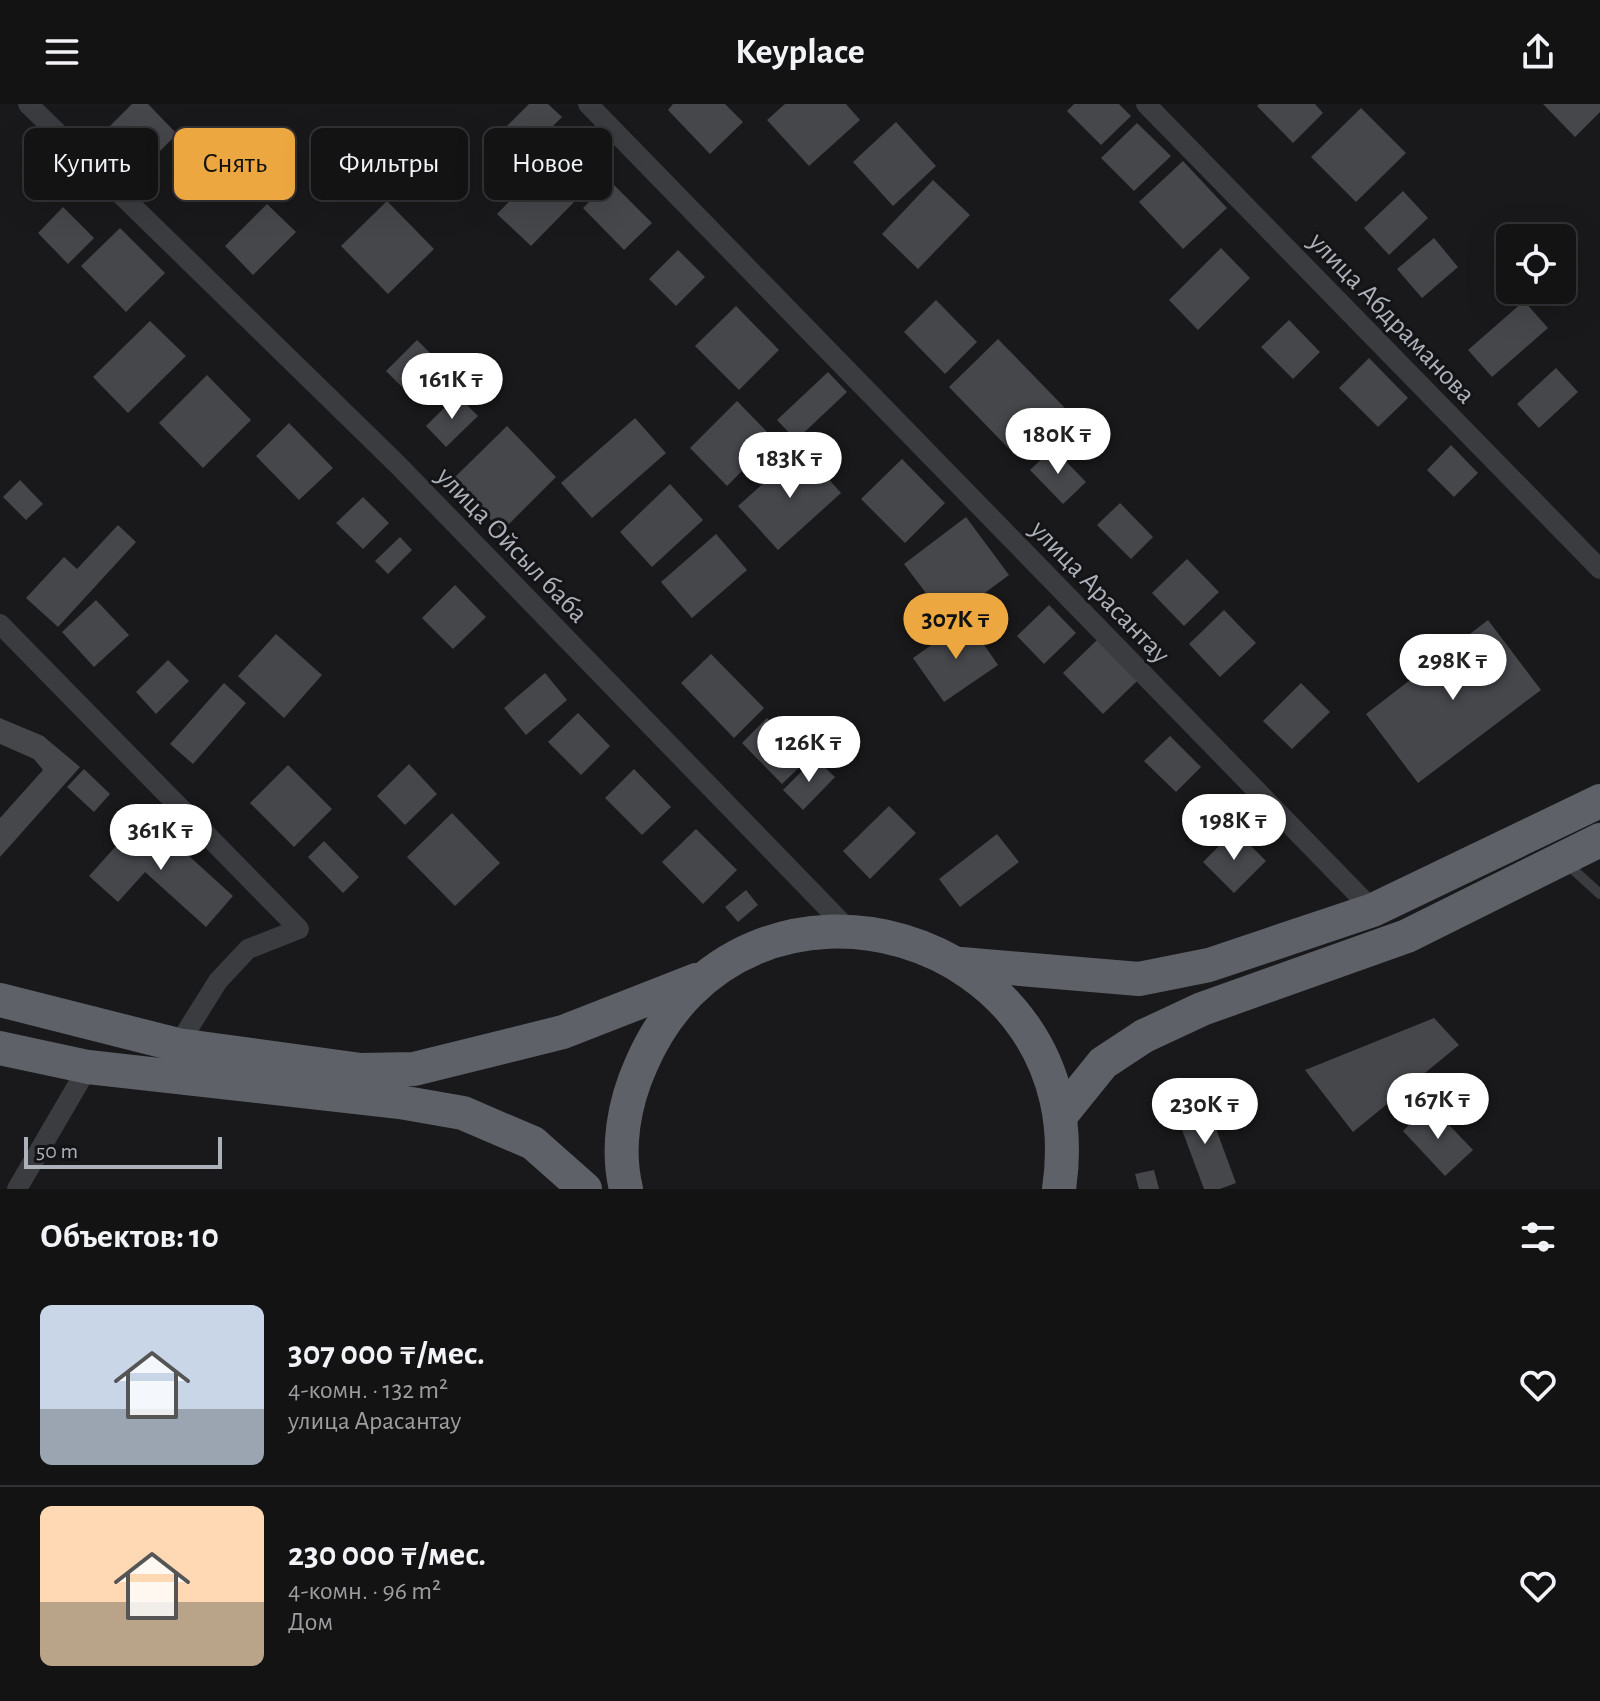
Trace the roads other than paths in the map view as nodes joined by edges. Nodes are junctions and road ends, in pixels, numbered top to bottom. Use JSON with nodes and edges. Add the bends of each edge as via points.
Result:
{"nodes":[{"id":1,"x":28,"y":104,"type":"edge"},
{"id":2,"x":588,"y":104,"type":"edge"},
{"id":3,"x":1146,"y":104,"type":"edge"},
{"id":4,"x":1600,"y":569,"type":"edge"},
{"id":5,"x":0,"y":624,"type":"edge"},
{"id":6,"x":1600,"y":801,"type":"edge"},
{"id":7,"x":1600,"y":840,"type":"edge"},
{"id":8,"x":1561,"y":859,"type":"junction"},
{"id":9,"x":1600,"y":894,"type":"edge"},
{"id":10,"x":1373,"y":910,"type":"junction"},
{"id":11,"x":848,"y":929,"type":"junction"},
{"id":12,"x":961,"y":964,"type":"junction"},
{"id":13,"x":704,"y":977,"type":"junction"},
{"id":14,"x":0,"y":1000,"type":"edge"},
{"id":15,"x":178,"y":1045,"type":"junction"},
{"id":16,"x":0,"y":1048,"type":"edge"},
{"id":17,"x":88,"y":1067,"type":"junction"},
{"id":18,"x":1061,"y":1115,"type":"junction"},
{"id":19,"x":17,"y":1189,"type":"edge"},
{"id":20,"x":585,"y":1189,"type":"edge"},
{"id":21,"x":626,"y":1189,"type":"edge"},
{"id":22,"x":1059,"y":1189,"type":"edge"}],
"edges":[{"from":1,"to":11,"type":"street","name":"улица Ойсыл баба","via":[[398,465]]},
{"from":2,"to":10,"type":"street","name":"улица Арасантау"},
{"from":3,"to":4,"type":"street","name":"улица Абдраманова"},
{"from":5,"to":15,"type":"street","via":[[299,929],[248,949],[218,981]]},
{"from":6,"to":10,"type":"highway"},
{"from":7,"to":8,"type":"highway"},
{"from":8,"to":9,"type":"lane"},
{"from":8,"to":18,"type":"highway","via":[[1407,936],[1202,1009],[1144,1036],[1103,1063]]},
{"from":10,"to":12,"type":"highway","via":[[1209,965],[1139,979]]},
{"from":11,"to":12,"type":"highway","via":[[907,939]]},
{"from":11,"to":13,"type":"highway","via":[[772,941]]},
{"from":12,"to":18,"type":"highway","via":[[1008,1005],[1042,1056]]},
{"from":13,"to":15,"type":"highway","via":[[563,1032],[414,1069],[361,1070]]},
{"from":13,"to":21,"type":"highway","via":[[656,1030],[627,1096],[621,1168]]},
{"from":14,"to":15,"type":"highway"},
{"from":16,"to":17,"type":"highway"},
{"from":17,"to":19,"type":"street"},
{"from":17,"to":20,"type":"highway","via":[[463,1113],[533,1143]]},
{"from":18,"to":22,"type":"highway"}]}
